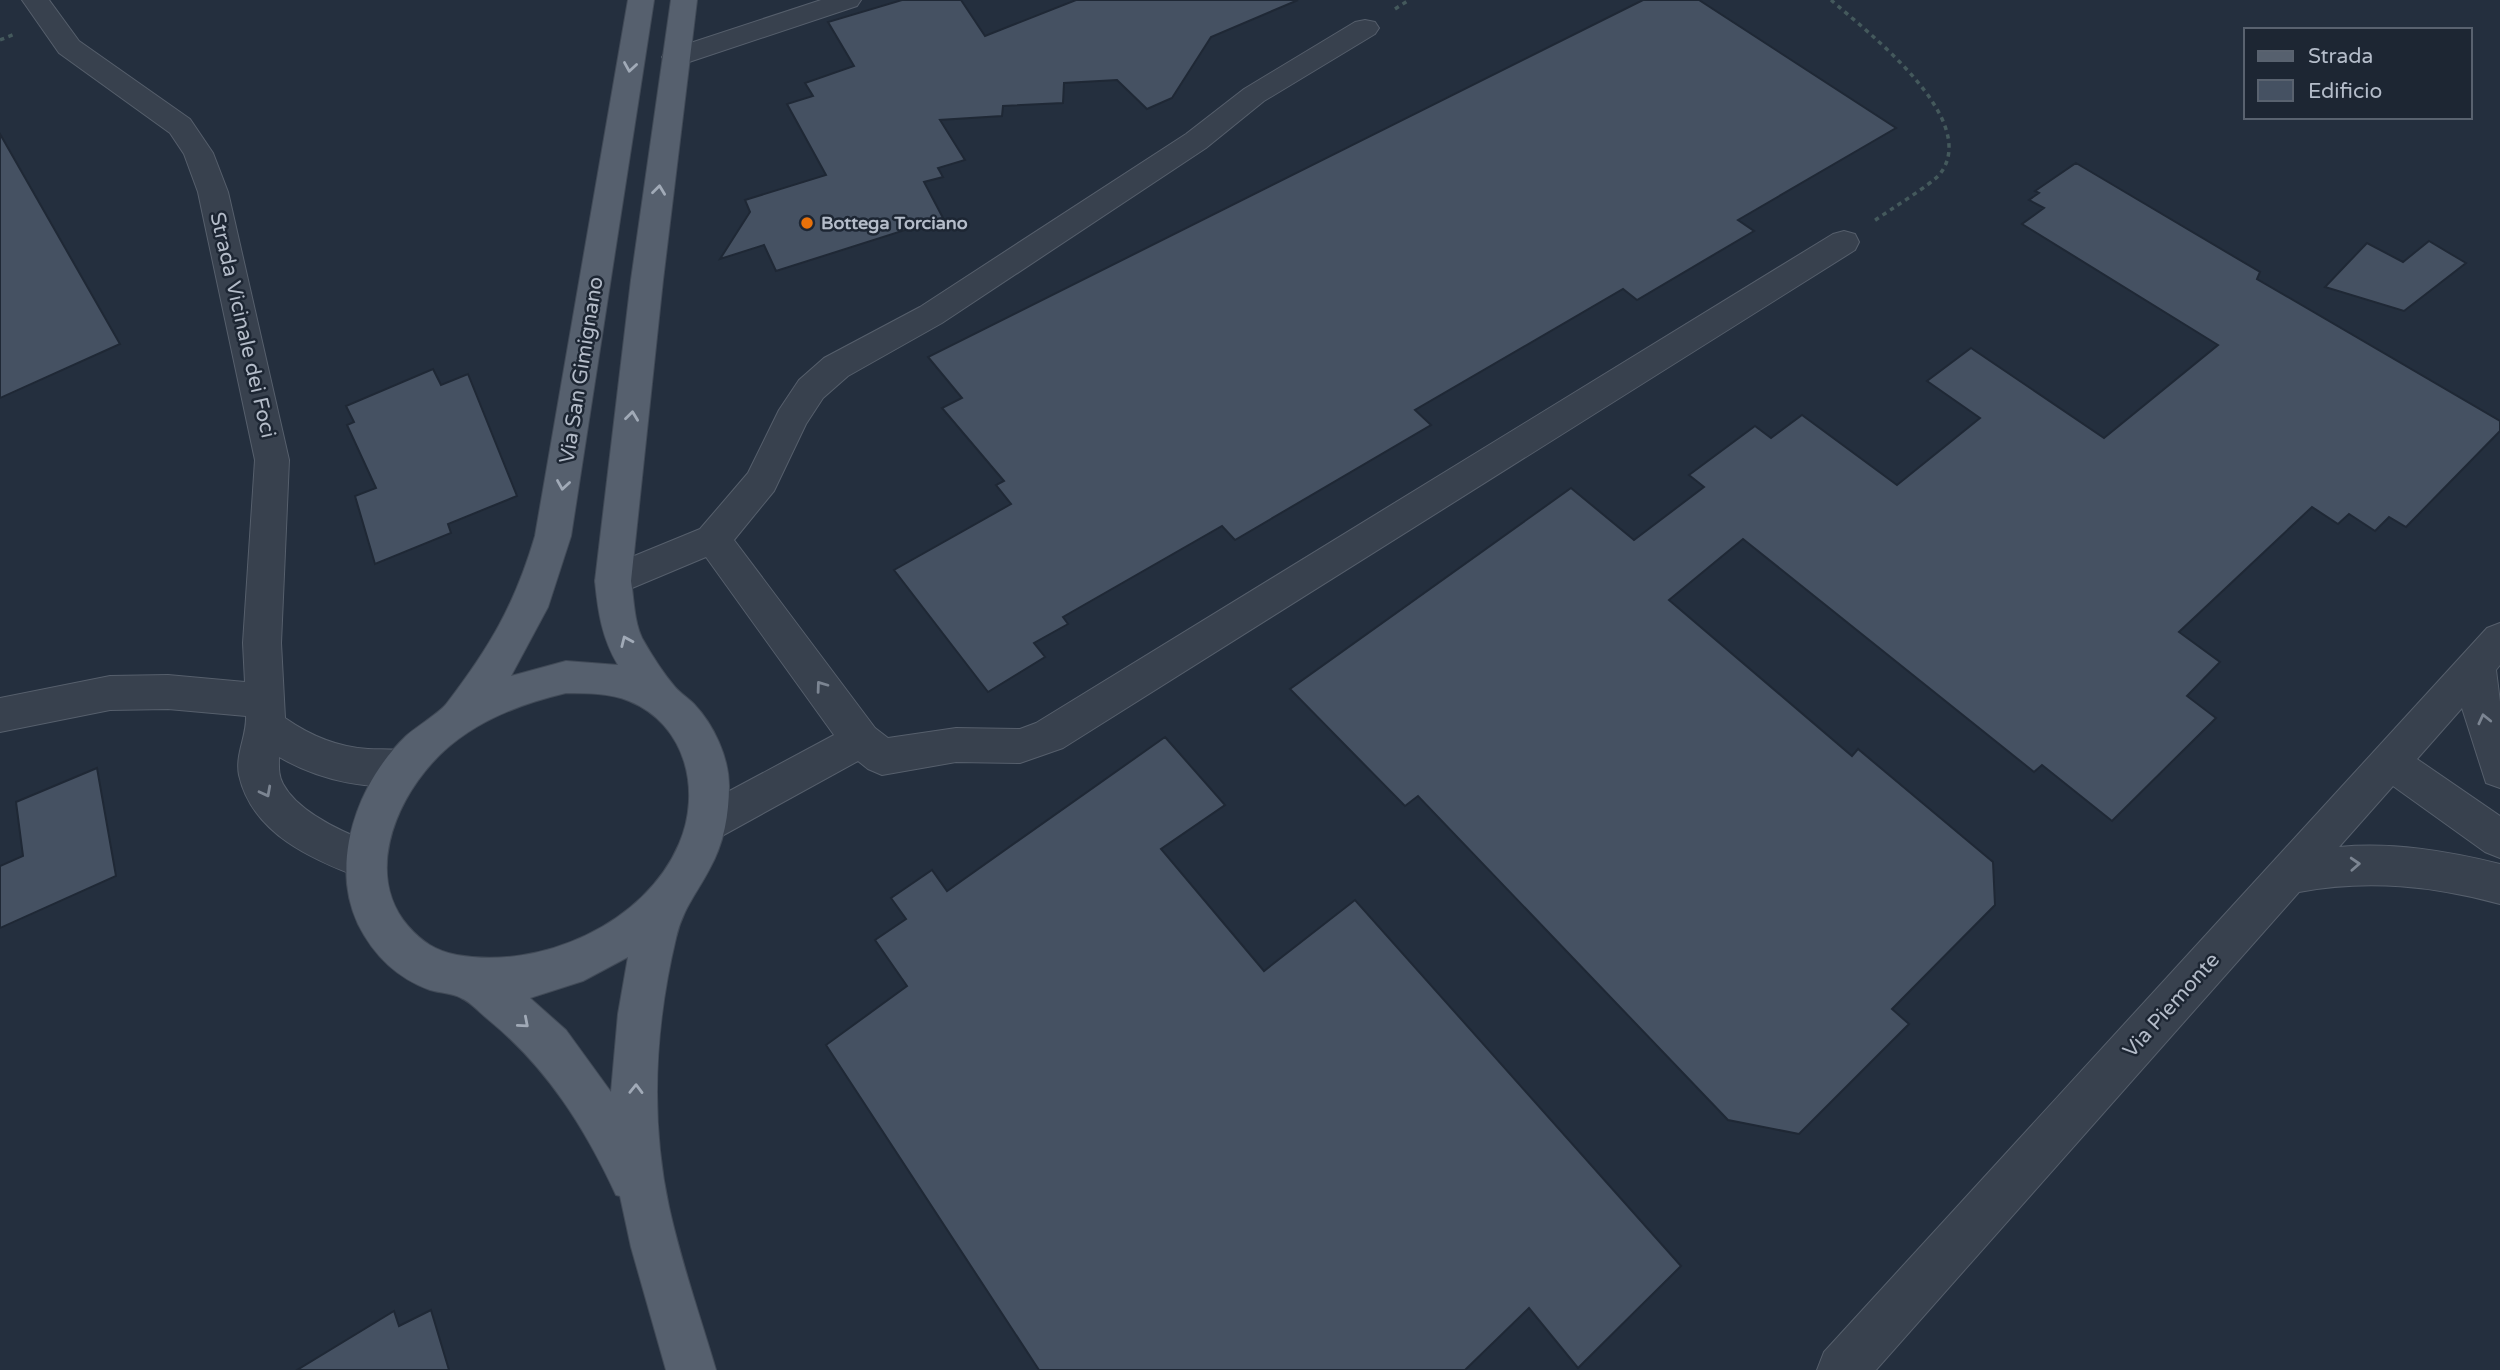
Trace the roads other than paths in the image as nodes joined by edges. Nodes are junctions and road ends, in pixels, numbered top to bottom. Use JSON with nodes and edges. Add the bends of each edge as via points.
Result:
{"nodes":[{"id":1,"x":35,"y":0,"type":"edge"},
{"id":2,"x":641,"y":0,"type":"edge"},
{"id":3,"x":684,"y":0,"type":"edge"},
{"id":4,"x":848,"y":0,"type":"edge"},
{"id":5,"x":1365,"y":28,"type":"dead end"},
{"id":6,"x":676,"y":57,"type":"junction"},
{"id":7,"x":1844,"y":242,"type":"road end"},
{"id":8,"x":713,"y":540,"type":"junction"},
{"id":9,"x":614,"y":582,"type":"junction"},
{"id":10,"x":2488,"y":653,"type":"edge"},
{"id":11,"x":661,"y":699,"type":"junction"},
{"id":12,"x":265,"y":714,"type":"junction"},
{"id":13,"x":0,"y":715,"type":"edge"},
{"id":14,"x":458,"y":716,"type":"junction"},
{"id":15,"x":861,"y":740,"type":"junction"},
{"id":16,"x":2390,"y":762,"type":"junction"},
{"id":17,"x":404,"y":767,"type":"junction"},
{"id":18,"x":2500,"y":770,"type":"edge"},
{"id":19,"x":706,"y":824,"type":"junction"},
{"id":20,"x":2500,"y":839,"type":"edge"},
{"id":21,"x":364,"y":860,"type":"junction"},
{"id":22,"x":2288,"y":875,"type":"junction"},
{"id":23,"x":2500,"y":884,"type":"edge"},
{"id":24,"x":664,"y":902,"type":"junction"},
{"id":25,"x":472,"y":979,"type":"junction"},
{"id":26,"x":645,"y":1206,"type":"junction"},
{"id":27,"x":691,"y":1370,"type":"edge"},
{"id":28,"x":1842,"y":1370,"type":"edge"}],
"edges":[{"from":1,"to":12,"type":"street","name":"Strada Vicinale dei Foci","via":[[69,47],[173,118],[198,153],[209,179],[272,460],[262,643]]},
{"from":2,"to":14,"type":"main road","name":"Via San Gimignano","one_way":true,"via":[[551,547],[533,603],[513,642]]},
{"from":3,"to":6,"type":"main road"},
{"from":4,"to":6,"type":"street"},
{"from":5,"to":8,"type":"street","via":[[1254,95],[1204,136],[931,315],[836,368],[805,398],[762,481]]},
{"from":9,"to":6,"type":"main road","one_way":true},
{"from":7,"to":15,"type":"street","via":[[1049,736],[1020,746],[956,745],[882,757]]},
{"from":8,"to":9,"type":"street"},
{"from":15,"to":8,"type":"street","one_way":true},
{"from":11,"to":9,"type":"main road","one_way":true,"via":[[625,643]]},
{"from":10,"to":16,"type":"street","name":"Via Piemonte"},
{"from":18,"to":10,"type":"street","one_way":true,"via":[[2482,713]]},
{"from":11,"to":14,"type":"main road","via":[[618,679],[566,677],[511,690]]},
{"from":11,"to":19,"type":"main road","via":[[692,729],[702,747],[710,796]]},
{"from":12,"to":13,"type":"street","via":[[168,692],[110,693]]},
{"from":12,"to":17,"type":"street","via":[[290,745],[324,760]]},
{"from":12,"to":21,"type":"street","name":"Strada Vicinale dei Foci","one_way":true,"via":[[258,764],[268,797],[286,817],[322,843]]},
{"from":14,"to":17,"type":"main road","via":[[424,743]]},
{"from":15,"to":19,"type":"street"},
{"from":16,"to":20,"type":"street"},
{"from":16,"to":22,"type":"street","name":"Via Piemonte"},
{"from":17,"to":21,"type":"main road","via":[[376,813]]},
{"from":19,"to":24,"type":"main road","via":[[685,874]]},
{"from":21,"to":25,"type":"main road","via":[[370,905],[393,943],[430,970]]},
{"from":22,"to":23,"type":"street","one_way":true,"via":[[2376,863]]},
{"from":22,"to":28,"type":"street","name":"Via Piemonte"},
{"from":24,"to":25,"type":"main road","via":[[620,939],[565,967],[534,976]]},
{"from":26,"to":24,"type":"main road","one_way":true,"via":[[637,1145],[637,1049],[646,969]]},
{"from":25,"to":26,"type":"main road","one_way":true,"via":[[548,1045],[571,1073],[610,1132]]},
{"from":26,"to":27,"type":"main road"}]}
